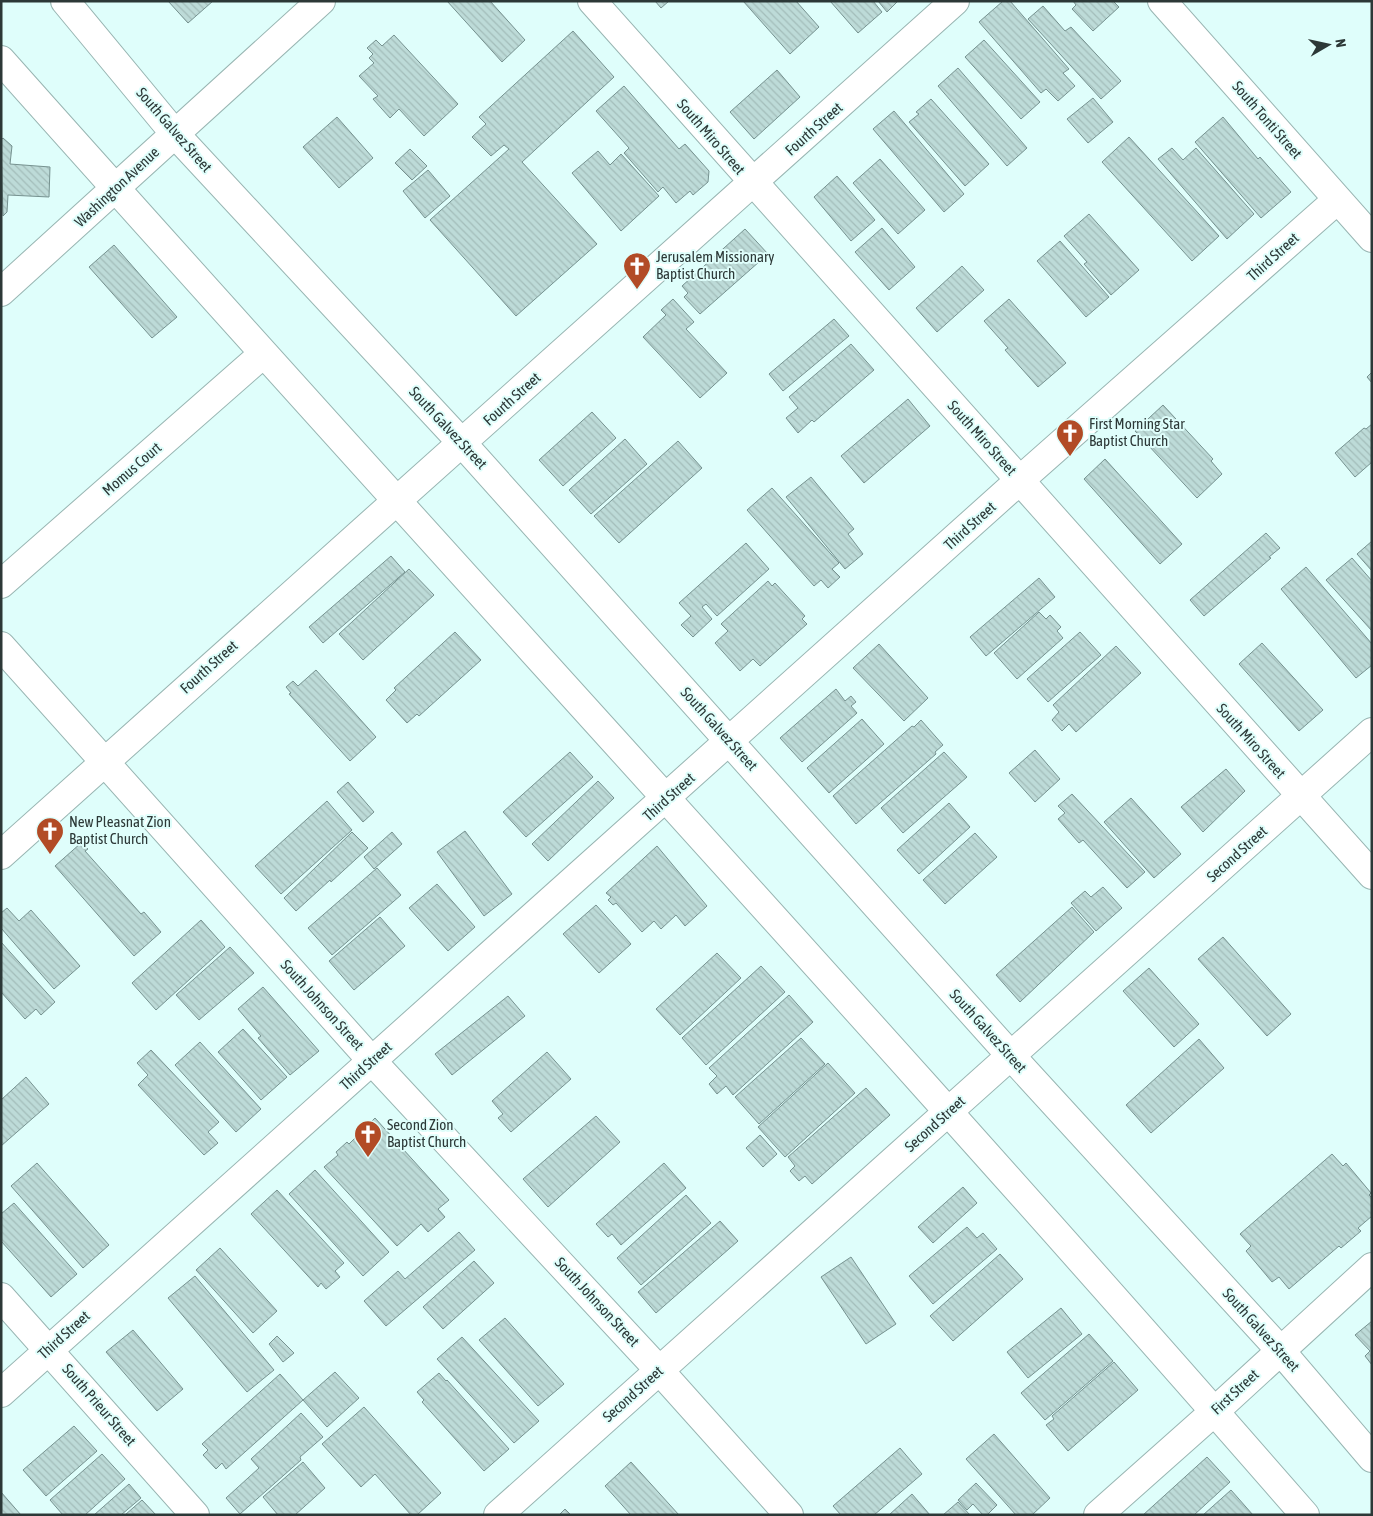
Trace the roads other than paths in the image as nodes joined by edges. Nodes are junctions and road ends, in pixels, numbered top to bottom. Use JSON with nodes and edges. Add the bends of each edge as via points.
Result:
{"nodes":[{"id":1,"x":65,"y":1,"type":"edge"},
{"id":2,"x":321,"y":1,"type":"edge"},
{"id":3,"x":592,"y":1,"type":"edge"},
{"id":4,"x":955,"y":1,"type":"edge"},
{"id":5,"x":1162,"y":1,"type":"edge"},
{"id":6,"x":1,"y":60,"type":"edge"},
{"id":7,"x":175,"y":134,"type":"junction"},
{"id":8,"x":752,"y":184,"type":"junction"},
{"id":9,"x":116,"y":189,"type":"junction"},
{"id":10,"x":1337,"y":200,"type":"junction"},
{"id":11,"x":1372,"y":238,"type":"edge"},
{"id":12,"x":1,"y":292,"type":"edge"},
{"id":13,"x":263,"y":354,"type":"junction"},
{"id":14,"x":462,"y":443,"type":"junction"},
{"id":15,"x":1020,"y":480,"type":"junction"},
{"id":16,"x":396,"y":501,"type":"junction"},
{"id":17,"x":1,"y":584,"type":"edge"},
{"id":18,"x":1,"y":646,"type":"edge"},
{"id":19,"x":1372,"y":732,"type":"edge"},
{"id":20,"x":730,"y":742,"type":"junction"},
{"id":21,"x":104,"y":761,"type":"junction"},
{"id":22,"x":1301,"y":796,"type":"junction"},
{"id":23,"x":668,"y":798,"type":"junction"},
{"id":24,"x":1,"y":855,"type":"edge"},
{"id":25,"x":1372,"y":875,"type":"edge"},
{"id":26,"x":1011,"y":1056,"type":"junction"},
{"id":27,"x":372,"y":1060,"type":"junction"},
{"id":28,"x":948,"y":1112,"type":"junction"},
{"id":29,"x":1372,"y":1267,"type":"edge"},
{"id":30,"x":1,"y":1297,"type":"edge"},
{"id":31,"x":49,"y":1349,"type":"junction"},
{"id":32,"x":1280,"y":1350,"type":"junction"},
{"id":33,"x":660,"y":1370,"type":"junction"},
{"id":34,"x":1,"y":1393,"type":"edge"},
{"id":35,"x":1215,"y":1411,"type":"junction"},
{"id":36,"x":1372,"y":1458,"type":"edge"},
{"id":37,"x":191,"y":1513,"type":"edge"},
{"id":38,"x":498,"y":1515,"type":"edge"},
{"id":39,"x":789,"y":1515,"type":"edge"},
{"id":40,"x":1098,"y":1515,"type":"edge"},
{"id":41,"x":1305,"y":1515,"type":"edge"}],
"edges":[{"from":1,"to":7,"type":"street","name":"South Galvez Street"},
{"from":2,"to":7,"type":"street","name":"Washington Avenue"},
{"from":3,"to":8,"type":"street","name":"South Miro Street"},
{"from":4,"to":8,"type":"street","name":"Fourth Street"},
{"from":5,"to":10,"type":"street","name":"South Tonti Street"},
{"from":6,"to":9,"type":"street"},
{"from":7,"to":9,"type":"street","name":"Washington Avenue"},
{"from":7,"to":14,"type":"street","name":"South Galvez Street"},
{"from":8,"to":14,"type":"street","name":"Fourth Street"},
{"from":8,"to":15,"type":"street","name":"South Miro Street"},
{"from":9,"to":12,"type":"street","name":"Washington Avenue"},
{"from":9,"to":13,"type":"street"},
{"from":10,"to":11,"type":"street","name":"South Tonti Street"},
{"from":10,"to":15,"type":"street","name":"Third Street"},
{"from":13,"to":16,"type":"street"},
{"from":13,"to":17,"type":"street","name":"Momus Court"},
{"from":14,"to":16,"type":"street","name":"Fourth Street"},
{"from":14,"to":20,"type":"street","name":"South Galvez Street"},
{"from":15,"to":20,"type":"street","name":"Third Street"},
{"from":15,"to":22,"type":"street","name":"South Miro Street"},
{"from":16,"to":21,"type":"street","name":"Fourth Street"},
{"from":16,"to":23,"type":"street"},
{"from":18,"to":21,"type":"street","name":"South Johnson Street"},
{"from":19,"to":22,"type":"street","name":"Second Street"},
{"from":20,"to":23,"type":"street","name":"Third Street"},
{"from":20,"to":26,"type":"street","name":"South Galvez Street"},
{"from":21,"to":24,"type":"street","name":"Fourth Street"},
{"from":21,"to":27,"type":"street","name":"South Johnson Street"},
{"from":22,"to":25,"type":"street","name":"South Miro Street"},
{"from":22,"to":26,"type":"street","name":"Second Street"},
{"from":23,"to":27,"type":"street","name":"Third Street"},
{"from":23,"to":28,"type":"street"},
{"from":26,"to":28,"type":"street","name":"Second Street"},
{"from":26,"to":32,"type":"street","name":"South Galvez Street"},
{"from":27,"to":31,"type":"street","name":"Third Street"},
{"from":27,"to":33,"type":"street","name":"South Johnson Street"},
{"from":28,"to":33,"type":"street","name":"Second Street"},
{"from":28,"to":35,"type":"street"},
{"from":29,"to":32,"type":"street","name":"First Street"},
{"from":30,"to":31,"type":"street","name":"South Prieur Street"},
{"from":31,"to":34,"type":"street","name":"Third Street"},
{"from":31,"to":37,"type":"street","name":"South Prieur Street"},
{"from":32,"to":35,"type":"street","name":"First Street"},
{"from":32,"to":36,"type":"street","name":"South Galvez Street"},
{"from":33,"to":38,"type":"street","name":"Second Street"},
{"from":33,"to":39,"type":"street","name":"South Johnson Street"},
{"from":35,"to":40,"type":"street","name":"First Street"},
{"from":35,"to":41,"type":"street"}]}
